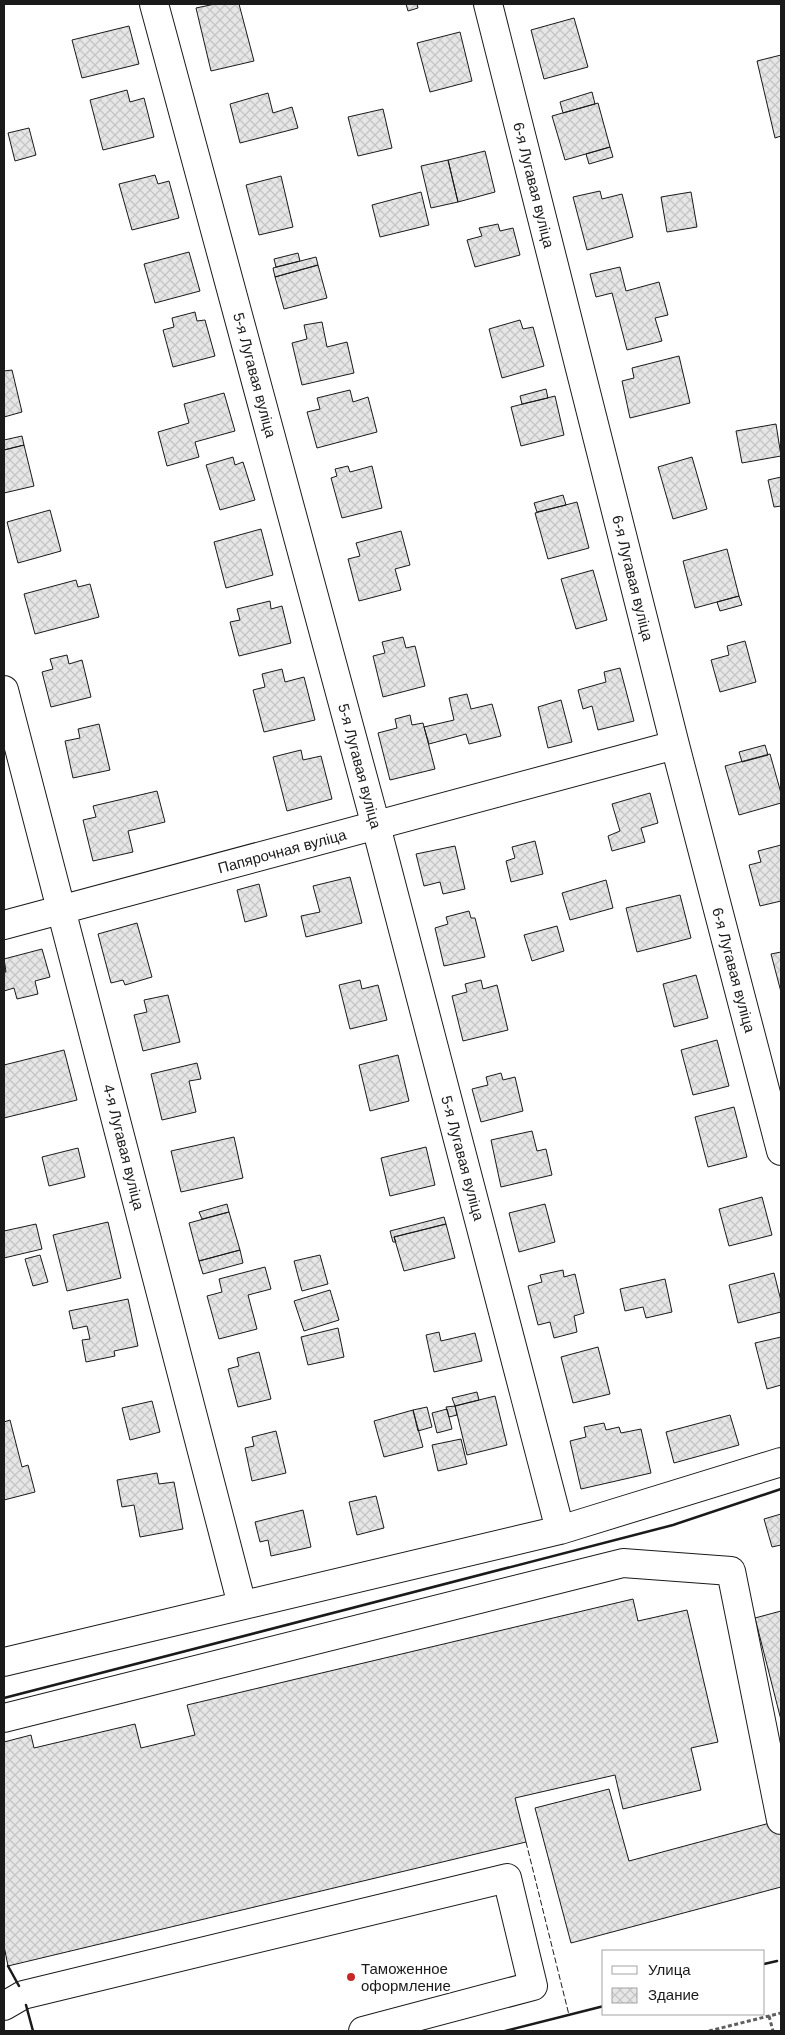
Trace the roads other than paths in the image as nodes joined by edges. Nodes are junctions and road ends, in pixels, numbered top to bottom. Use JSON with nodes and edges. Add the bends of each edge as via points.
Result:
{"nodes":[{"id":1,"x":154,"y":4,"type":"edge"},
{"id":2,"x":488,"y":4,"type":"edge"},
{"id":3,"x":4,"y":690,"type":"edge"},
{"id":4,"x":675,"y":745,"type":"junction"},
{"id":5,"x":376,"y":826,"type":"junction"},
{"id":6,"x":63,"y":910,"type":"junction"},
{"id":7,"x":4,"y":925,"type":"edge"},
{"id":8,"x":781,"y":1150,"type":"edge"},
{"id":9,"x":781,"y":1462,"type":"edge"},
{"id":10,"x":560,"y":1530,"type":"junction"},
{"id":11,"x":242,"y":1605,"type":"junction"},
{"id":12,"x":4,"y":1662,"type":"edge"},
{"id":13,"x":4,"y":1718,"type":"edge"},
{"id":14,"x":781,"y":1820,"type":"edge"},
{"id":15,"x":4,"y":2006,"type":"edge"},
{"id":16,"x":363,"y":2031,"type":"edge"}],
"edges":[{"from":1,"to":5,"type":"street","name":"5-я Лугавая вуліца"},
{"from":2,"to":4,"type":"street","name":"6-я Лугавая вуліца"},
{"from":3,"to":6,"type":"street","name":"4-я Лугавая вуліца"},
{"from":4,"to":5,"type":"street","name":"Папярочная вуліца"},
{"from":4,"to":8,"type":"street","name":"6-я Лугавая вуліца"},
{"from":5,"to":6,"type":"street","name":"Папярочная вуліца"},
{"from":5,"to":10,"type":"street","name":"5-я Лугавая вуліца"},
{"from":6,"to":7,"type":"street","name":"Папярочная вуліца"},
{"from":6,"to":11,"type":"street","name":"4-я Лугавая вуліца"},
{"from":9,"to":10,"type":"street"},
{"from":10,"to":11,"type":"street"},
{"from":11,"to":12,"type":"street"},
{"from":13,"to":14,"type":"street","via":[[623,1563],[731,1571]]},
{"from":15,"to":16,"type":"street","via":[[23,1995],[507,1878],[533,1986]]}]}
